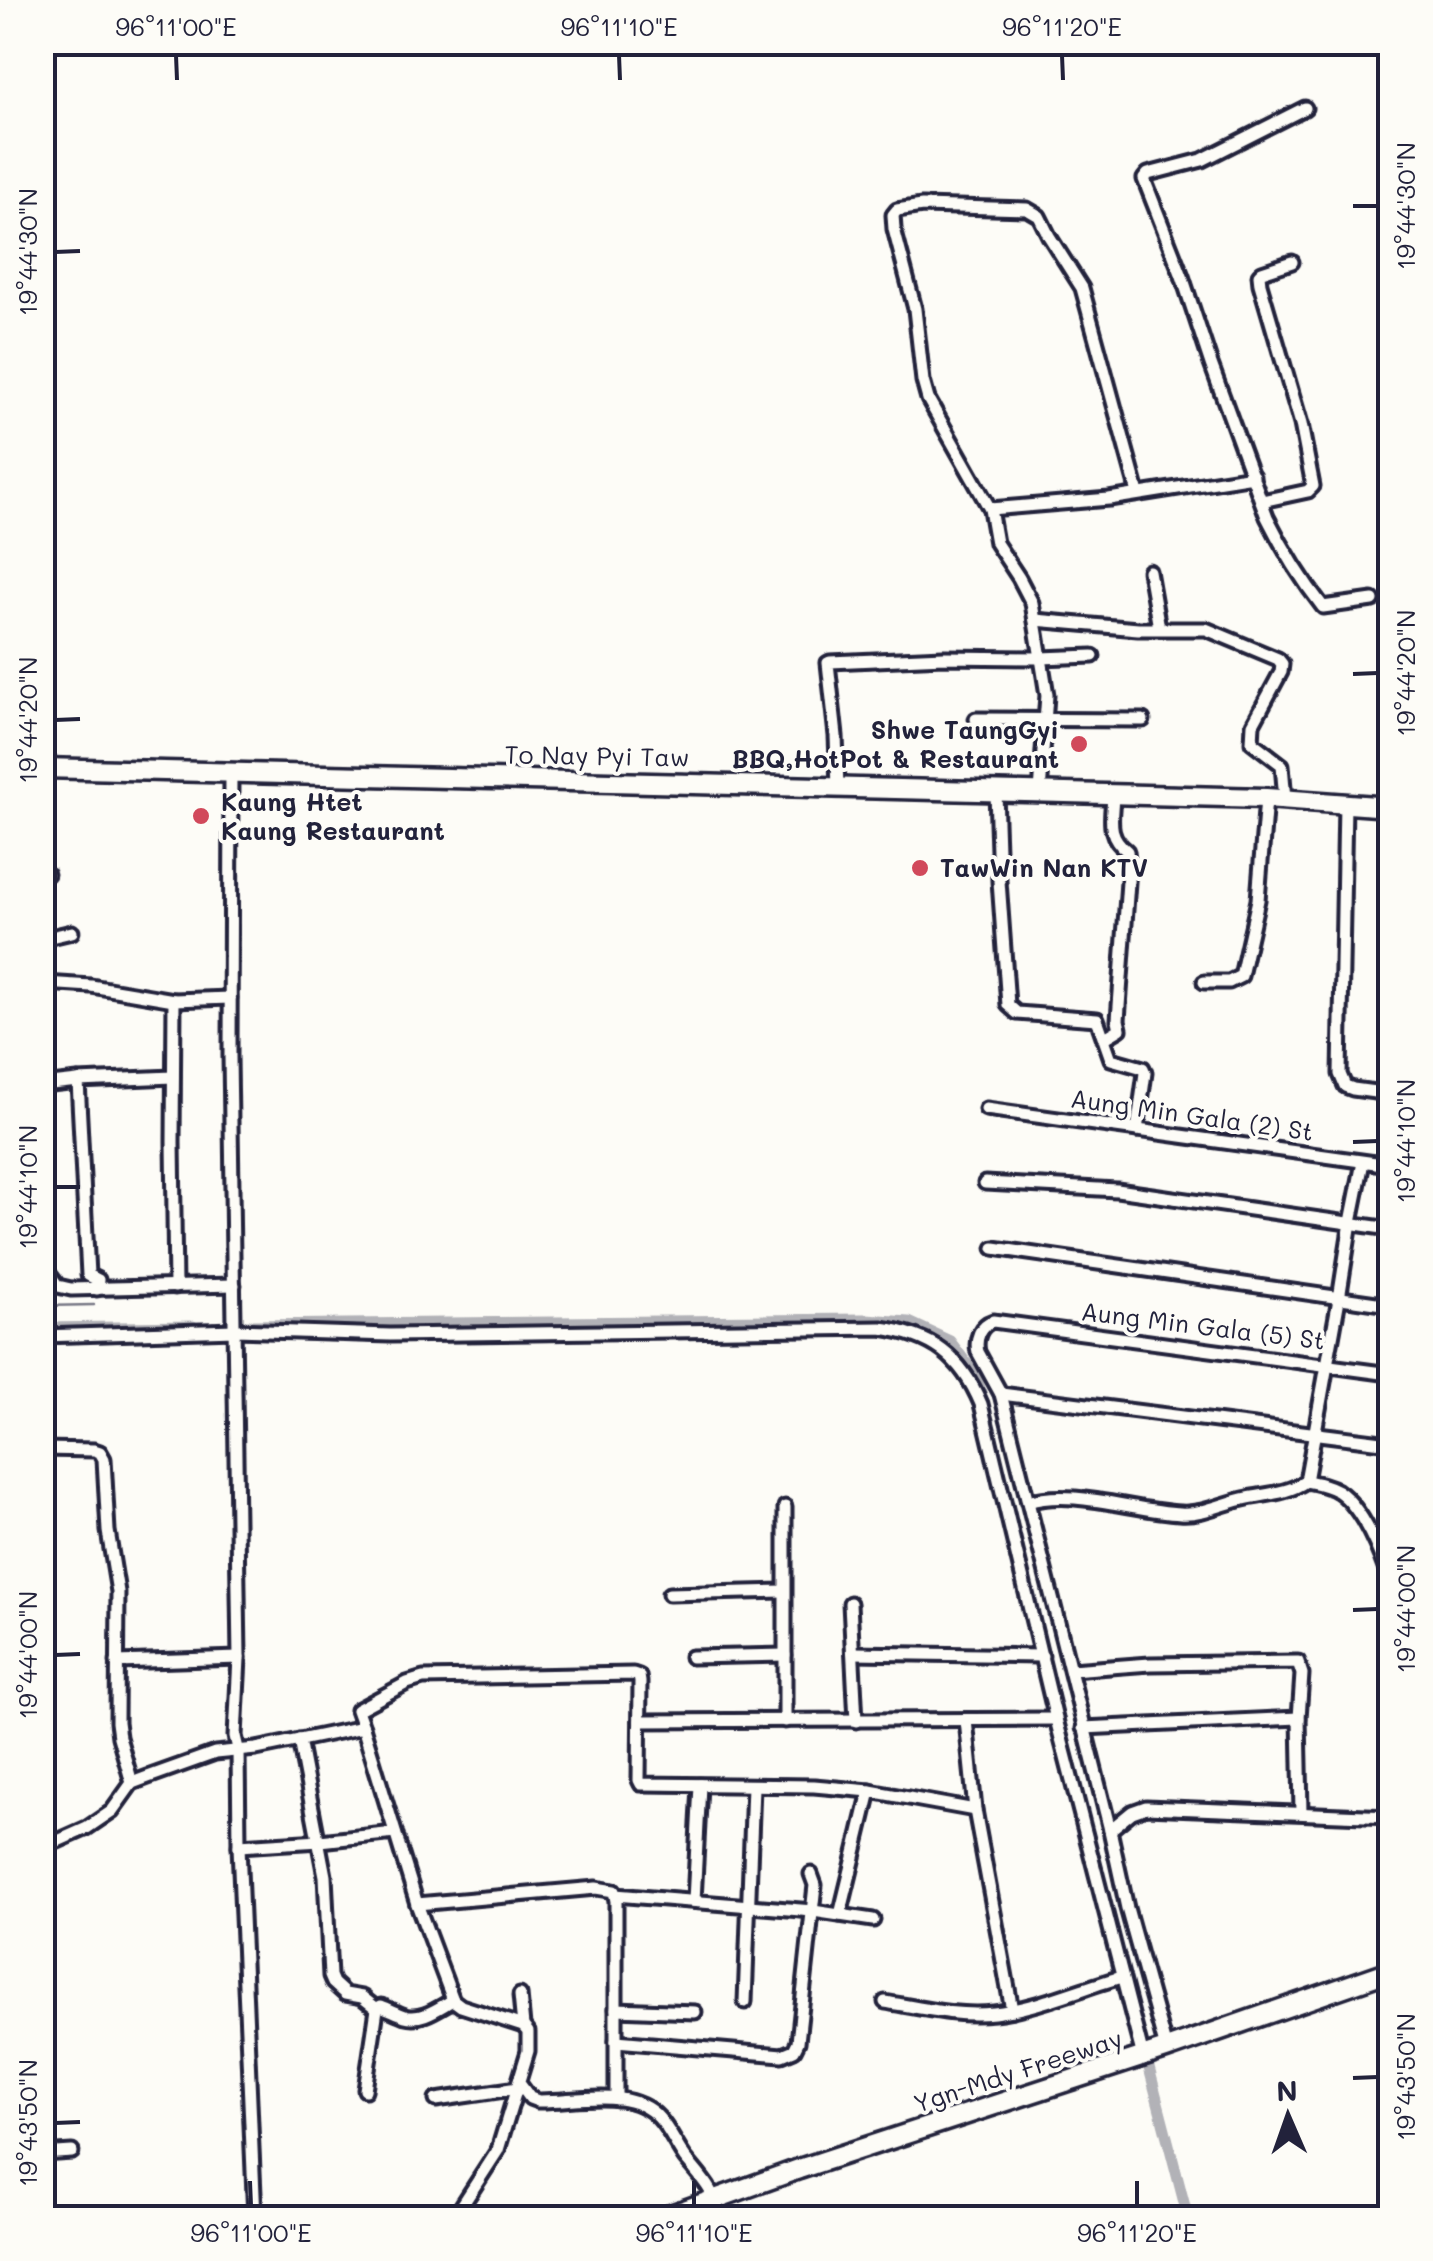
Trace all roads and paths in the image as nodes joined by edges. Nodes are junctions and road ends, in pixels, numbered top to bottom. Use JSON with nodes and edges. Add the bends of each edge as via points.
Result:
{"nodes":[{"id":1,"x":1306,"y":108,"type":"dead end"},
{"id":2,"x":1292,"y":262,"type":"dead end"},
{"id":3,"x":1253,"y":476,"type":"junction"},
{"id":4,"x":1138,"y":493,"type":"junction"},
{"id":5,"x":1262,"y":501,"type":"junction"},
{"id":6,"x":990,"y":508,"type":"junction"},
{"id":7,"x":1149,"y":571,"type":"dead end"},
{"id":8,"x":1373,"y":600,"type":"dead end"},
{"id":9,"x":1035,"y":620,"type":"junction"},
{"id":10,"x":1159,"y":628,"type":"junction"},
{"id":11,"x":1093,"y":656,"type":"dead end"},
{"id":12,"x":1041,"y":658,"type":"junction"},
{"id":13,"x":976,"y":719,"type":"dead end"},
{"id":14,"x":1047,"y":719,"type":"junction"},
{"id":15,"x":1143,"y":720,"type":"dead end"},
{"id":16,"x":42,"y":768,"type":"edge"},
{"id":17,"x":231,"y":772,"type":"junction"},
{"id":18,"x":838,"y":788,"type":"junction"},
{"id":19,"x":996,"y":792,"type":"junction"},
{"id":20,"x":1040,"y":793,"type":"junction"},
{"id":21,"x":1113,"y":795,"type":"junction"},
{"id":22,"x":1275,"y":798,"type":"junction"},
{"id":23,"x":1345,"y":803,"type":"junction"},
{"id":24,"x":1390,"y":807,"type":"edge"},
{"id":25,"x":72,"y":932,"type":"dead end"},
{"id":26,"x":42,"y":939,"type":"edge"},
{"id":27,"x":44,"y":979,"type":"edge"},
{"id":28,"x":1204,"y":982,"type":"dead end"},
{"id":29,"x":230,"y":998,"type":"junction"},
{"id":30,"x":174,"y":1000,"type":"junction"},
{"id":31,"x":1105,"y":1038,"type":"junction"},
{"id":32,"x":42,"y":1055,"type":"edge"},
{"id":33,"x":173,"y":1078,"type":"junction"},
{"id":34,"x":78,"y":1080,"type":"junction"},
{"id":35,"x":42,"y":1085,"type":"edge"},
{"id":36,"x":1390,"y":1094,"type":"edge"},
{"id":37,"x":986,"y":1109,"type":"dead end"},
{"id":38,"x":1137,"y":1130,"type":"junction"},
{"id":39,"x":1363,"y":1162,"type":"junction"},
{"id":40,"x":1390,"y":1166,"type":"edge"},
{"id":41,"x":985,"y":1183,"type":"dead end"},
{"id":42,"x":1351,"y":1222,"type":"junction"},
{"id":43,"x":1390,"y":1229,"type":"edge"},
{"id":44,"x":994,"y":1248,"type":"dead end"},
{"id":45,"x":42,"y":1259,"type":"edge"},
{"id":46,"x":234,"y":1285,"type":"junction"},
{"id":47,"x":175,"y":1287,"type":"junction"},
{"id":48,"x":97,"y":1289,"type":"junction"},
{"id":49,"x":1340,"y":1299,"type":"junction"},
{"id":50,"x":1390,"y":1305,"type":"edge"},
{"id":51,"x":235,"y":1326,"type":"junction"},
{"id":52,"x":42,"y":1336,"type":"edge"},
{"id":53,"x":1327,"y":1366,"type":"junction"},
{"id":54,"x":1390,"y":1374,"type":"edge"},
{"id":55,"x":1001,"y":1394,"type":"junction"},
{"id":56,"x":1316,"y":1434,"type":"junction"},
{"id":57,"x":1390,"y":1443,"type":"edge"},
{"id":58,"x":42,"y":1449,"type":"edge"},
{"id":59,"x":1306,"y":1481,"type":"junction"},
{"id":60,"x":1028,"y":1502,"type":"junction"},
{"id":61,"x":785,"y":1507,"type":"dead end"},
{"id":62,"x":1390,"y":1583,"type":"edge"},
{"id":63,"x":784,"y":1591,"type":"junction"},
{"id":64,"x":670,"y":1594,"type":"dead end"},
{"id":65,"x":850,"y":1604,"type":"dead end"},
{"id":66,"x":853,"y":1653,"type":"junction"},
{"id":67,"x":785,"y":1655,"type":"junction"},
{"id":68,"x":1042,"y":1656,"type":"junction"},
{"id":69,"x":691,"y":1657,"type":"dead end"},
{"id":70,"x":239,"y":1658,"type":"junction"},
{"id":71,"x":117,"y":1662,"type":"junction"},
{"id":72,"x":1070,"y":1670,"type":"junction"},
{"id":73,"x":1298,"y":1718,"type":"junction"},
{"id":74,"x":1056,"y":1719,"type":"junction"},
{"id":75,"x":966,"y":1720,"type":"junction"},
{"id":76,"x":640,"y":1721,"type":"junction"},
{"id":77,"x":784,"y":1721,"type":"junction"},
{"id":78,"x":856,"y":1721,"type":"junction"},
{"id":79,"x":363,"y":1727,"type":"junction"},
{"id":80,"x":1083,"y":1728,"type":"junction"},
{"id":81,"x":299,"y":1740,"type":"junction"},
{"id":82,"x":238,"y":1749,"type":"junction"},
{"id":83,"x":132,"y":1783,"type":"junction"},
{"id":84,"x":700,"y":1785,"type":"junction"},
{"id":85,"x":753,"y":1786,"type":"junction"},
{"id":86,"x":870,"y":1790,"type":"junction"},
{"id":87,"x":975,"y":1810,"type":"junction"},
{"id":88,"x":1301,"y":1812,"type":"junction"},
{"id":89,"x":1390,"y":1817,"type":"edge"},
{"id":90,"x":1110,"y":1830,"type":"junction"},
{"id":91,"x":395,"y":1833,"type":"junction"},
{"id":92,"x":320,"y":1842,"type":"junction"},
{"id":93,"x":239,"y":1846,"type":"junction"},
{"id":94,"x":42,"y":1848,"type":"edge"},
{"id":95,"x":811,"y":1874,"type":"dead end"},
{"id":96,"x":616,"y":1895,"type":"junction"},
{"id":97,"x":694,"y":1901,"type":"junction"},
{"id":98,"x":417,"y":1904,"type":"junction"},
{"id":99,"x":750,"y":1906,"type":"junction"},
{"id":100,"x":812,"y":1911,"type":"junction"},
{"id":101,"x":840,"y":1915,"type":"junction"},
{"id":102,"x":873,"y":1920,"type":"dead end"},
{"id":103,"x":1390,"y":1971,"type":"edge"},
{"id":104,"x":1121,"y":1977,"type":"junction"},
{"id":105,"x":520,"y":1995,"type":"dead end"},
{"id":106,"x":452,"y":2000,"type":"junction"},
{"id":107,"x":745,"y":2002,"type":"dead end"},
{"id":108,"x":885,"y":2002,"type":"dead end"},
{"id":109,"x":378,"y":2009,"type":"junction"},
{"id":110,"x":616,"y":2009,"type":"junction"},
{"id":111,"x":1012,"y":2010,"type":"junction"},
{"id":112,"x":695,"y":2012,"type":"dead end"},
{"id":113,"x":523,"y":2026,"type":"junction"},
{"id":114,"x":616,"y":2041,"type":"junction"},
{"id":115,"x":1166,"y":2049,"type":"junction"},
{"id":116,"x":1143,"y":2056,"type":"junction"},
{"id":117,"x":518,"y":2085,"type":"junction"},
{"id":118,"x":365,"y":2090,"type":"dead end"},
{"id":119,"x":616,"y":2099,"type":"junction"},
{"id":120,"x":436,"y":2100,"type":"dead end"},
{"id":121,"x":72,"y":2152,"type":"dead end"},
{"id":122,"x":42,"y":2154,"type":"edge"},
{"id":123,"x":717,"y":2209,"type":"edge"},
{"id":124,"x":255,"y":2218,"type":"edge"},
{"id":125,"x":454,"y":2218,"type":"edge"},
{"id":126,"x":662,"y":2218,"type":"edge"}],
"edges":[{"from":1,"to":3,"type":"street","via":[[1202,160],[1144,179]]},
{"from":2,"to":5,"type":"street","via":[[1259,275],[1313,486]]},
{"from":3,"to":4,"type":"street"},
{"from":3,"to":5,"type":"street"},
{"from":4,"to":6,"type":"street"},
{"from":4,"to":6,"type":"street","via":[[1082,288],[1039,216],[1028,209],[897,210],[894,229],[928,398]]},
{"from":5,"to":8,"type":"street","via":[[1289,559],[1323,606]]},
{"from":6,"to":9,"type":"street","via":[[996,543],[1026,590]]},
{"from":7,"to":10,"type":"street"},
{"from":9,"to":10,"type":"street"},
{"from":9,"to":12,"type":"street"},
{"from":10,"to":22,"type":"street","via":[[1206,629],[1282,664],[1251,733],[1252,742],[1282,765]]},
{"from":11,"to":12,"type":"street"},
{"from":12,"to":14,"type":"street"},
{"from":12,"to":18,"type":"street","via":[[830,662]]},
{"from":13,"to":14,"type":"street"},
{"from":14,"to":15,"type":"street"},
{"from":14,"to":20,"type":"street"},
{"from":16,"to":17,"type":"main road","name":"To Nay Pyi Taw"},
{"from":17,"to":18,"type":"main road","name":"To Nay Pyi Taw"},
{"from":17,"to":29,"type":"street"},
{"from":18,"to":19,"type":"main road","name":"To Nay Pyi Taw"},
{"from":19,"to":20,"type":"main road","name":"To Nay Pyi Taw"},
{"from":19,"to":31,"type":"street","via":[[1008,1005],[1017,1012],[1098,1019]]},
{"from":20,"to":21,"type":"main road","name":"To Nay Pyi Taw"},
{"from":21,"to":22,"type":"main road","name":"To Nay Pyi Taw"},
{"from":21,"to":31,"type":"street","via":[[1112,833],[1127,852],[1129,868],[1120,1029]]},
{"from":22,"to":23,"type":"main road","name":"To Nay Pyi Taw"},
{"from":22,"to":28,"type":"street","via":[[1241,976]]},
{"from":23,"to":24,"type":"main road","name":"To Nay Pyi Taw"},
{"from":23,"to":36,"type":"street","via":[[1340,1074],[1345,1086]]},
{"from":25,"to":26,"type":"street"},
{"from":27,"to":30,"type":"street"},
{"from":27,"to":32,"type":"street"},
{"from":29,"to":30,"type":"street"},
{"from":29,"to":46,"type":"street"},
{"from":30,"to":33,"type":"street"},
{"from":31,"to":38,"type":"street","via":[[1112,1059],[1145,1073]]},
{"from":33,"to":34,"type":"street"},
{"from":33,"to":47,"type":"street"},
{"from":34,"to":35,"type":"street"},
{"from":34,"to":48,"type":"street","via":[[88,1275],[96,1277]]},
{"from":37,"to":38,"type":"street","name":"Aung Min Gala (2) St"},
{"from":38,"to":39,"type":"street","name":"Aung Min Gala (2) St"},
{"from":39,"to":40,"type":"street","name":"Aung Min Gala (2) St"},
{"from":39,"to":42,"type":"street"},
{"from":41,"to":42,"type":"street","via":[[1118,1190]]},
{"from":42,"to":43,"type":"street"},
{"from":42,"to":49,"type":"street"},
{"from":44,"to":49,"type":"street"},
{"from":45,"to":48,"type":"street","via":[[58,1286]]},
{"from":46,"to":47,"type":"street"},
{"from":46,"to":51,"type":"street"},
{"from":47,"to":48,"type":"street"},
{"from":49,"to":50,"type":"street"},
{"from":49,"to":53,"type":"street"},
{"from":51,"to":52,"type":"street"},
{"from":51,"to":68,"type":"street","via":[[390,1335],[880,1328],[918,1336],[949,1354],[981,1404]]},
{"from":51,"to":70,"type":"street"},
{"from":53,"to":54,"type":"street","name":"Aung Min Gala (5) St"},
{"from":53,"to":55,"type":"street","name":"Aung Min Gala (5) St","via":[[988,1323],[976,1344]]},
{"from":53,"to":56,"type":"street"},
{"from":55,"to":56,"type":"street"},
{"from":55,"to":60,"type":"street"},
{"from":56,"to":57,"type":"street"},
{"from":56,"to":59,"type":"street"},
{"from":58,"to":71,"type":"street","via":[[94,1450],[104,1459],[118,1592]]},
{"from":59,"to":60,"type":"street","via":[[1186,1514],[1076,1498]]},
{"from":59,"to":62,"type":"street","via":[[1342,1493],[1371,1532]]},
{"from":60,"to":72,"type":"street"},
{"from":61,"to":63,"type":"street"},
{"from":63,"to":64,"type":"street"},
{"from":63,"to":67,"type":"street"},
{"from":65,"to":66,"type":"street"},
{"from":66,"to":68,"type":"street"},
{"from":66,"to":78,"type":"street"},
{"from":67,"to":69,"type":"street"},
{"from":67,"to":77,"type":"street"},
{"from":68,"to":74,"type":"street"},
{"from":70,"to":71,"type":"street"},
{"from":70,"to":82,"type":"street"},
{"from":71,"to":83,"type":"street","via":[[117,1722]]},
{"from":72,"to":73,"type":"street","via":[[1295,1661],[1301,1668]]},
{"from":72,"to":80,"type":"street"},
{"from":73,"to":80,"type":"street"},
{"from":73,"to":88,"type":"street"},
{"from":74,"to":75,"type":"street"},
{"from":74,"to":104,"type":"street"},
{"from":75,"to":78,"type":"street"},
{"from":75,"to":87,"type":"street"},
{"from":76,"to":77,"type":"street"},
{"from":76,"to":79,"type":"street","via":[[636,1674],[495,1676],[407,1682],[357,1710]]},
{"from":76,"to":84,"type":"street","via":[[640,1784]]},
{"from":77,"to":78,"type":"street"},
{"from":79,"to":81,"type":"street"},
{"from":79,"to":91,"type":"street"},
{"from":80,"to":90,"type":"street"},
{"from":81,"to":82,"type":"street"},
{"from":81,"to":92,"type":"street"},
{"from":82,"to":83,"type":"street"},
{"from":82,"to":93,"type":"street"},
{"from":83,"to":94,"type":"street","via":[[112,1811]]},
{"from":84,"to":85,"type":"street"},
{"from":84,"to":97,"type":"street"},
{"from":85,"to":86,"type":"street"},
{"from":85,"to":99,"type":"street"},
{"from":86,"to":87,"type":"street"},
{"from":86,"to":101,"type":"street"},
{"from":87,"to":111,"type":"street"},
{"from":88,"to":89,"type":"street"},
{"from":88,"to":90,"type":"street","via":[[1146,1807]]},
{"from":90,"to":115,"type":"street"},
{"from":91,"to":92,"type":"street"},
{"from":91,"to":98,"type":"street"},
{"from":92,"to":93,"type":"street"},
{"from":92,"to":109,"type":"street","via":[[330,1976],[345,1994]]},
{"from":93,"to":124,"type":"street"},
{"from":95,"to":100,"type":"street"},
{"from":96,"to":97,"type":"street"},
{"from":96,"to":98,"type":"street","via":[[596,1888]]},
{"from":96,"to":110,"type":"street"},
{"from":97,"to":99,"type":"street"},
{"from":98,"to":106,"type":"street"},
{"from":99,"to":100,"type":"street"},
{"from":99,"to":107,"type":"street"},
{"from":100,"to":101,"type":"street"},
{"from":100,"to":114,"type":"street","via":[[794,2050],[782,2055]]},
{"from":101,"to":102,"type":"street"},
{"from":103,"to":115,"type":"main road","name":"Ygn-Mdy Freeway"},
{"from":104,"to":111,"type":"street"},
{"from":104,"to":116,"type":"street"},
{"from":105,"to":113,"type":"street"},
{"from":106,"to":109,"type":"street","via":[[416,2018]]},
{"from":106,"to":113,"type":"street"},
{"from":108,"to":111,"type":"street","via":[[960,2013]]},
{"from":109,"to":118,"type":"street"},
{"from":110,"to":112,"type":"street"},
{"from":110,"to":114,"type":"street"},
{"from":113,"to":117,"type":"street","via":[[529,2037]]},
{"from":114,"to":119,"type":"street"},
{"from":115,"to":116,"type":"main road","name":"Ygn-Mdy Freeway"},
{"from":116,"to":123,"type":"main road","name":"Ygn-Mdy Freeway","via":[[799,2169]]},
{"from":117,"to":119,"type":"street","via":[[538,2100]]},
{"from":117,"to":120,"type":"street"},
{"from":117,"to":125,"type":"street","via":[[498,2150]]},
{"from":119,"to":123,"type":"street","via":[[657,2115]]},
{"from":121,"to":122,"type":"street"},
{"from":123,"to":126,"type":"main road","name":"Ygn-Mdy Freeway"}]}
